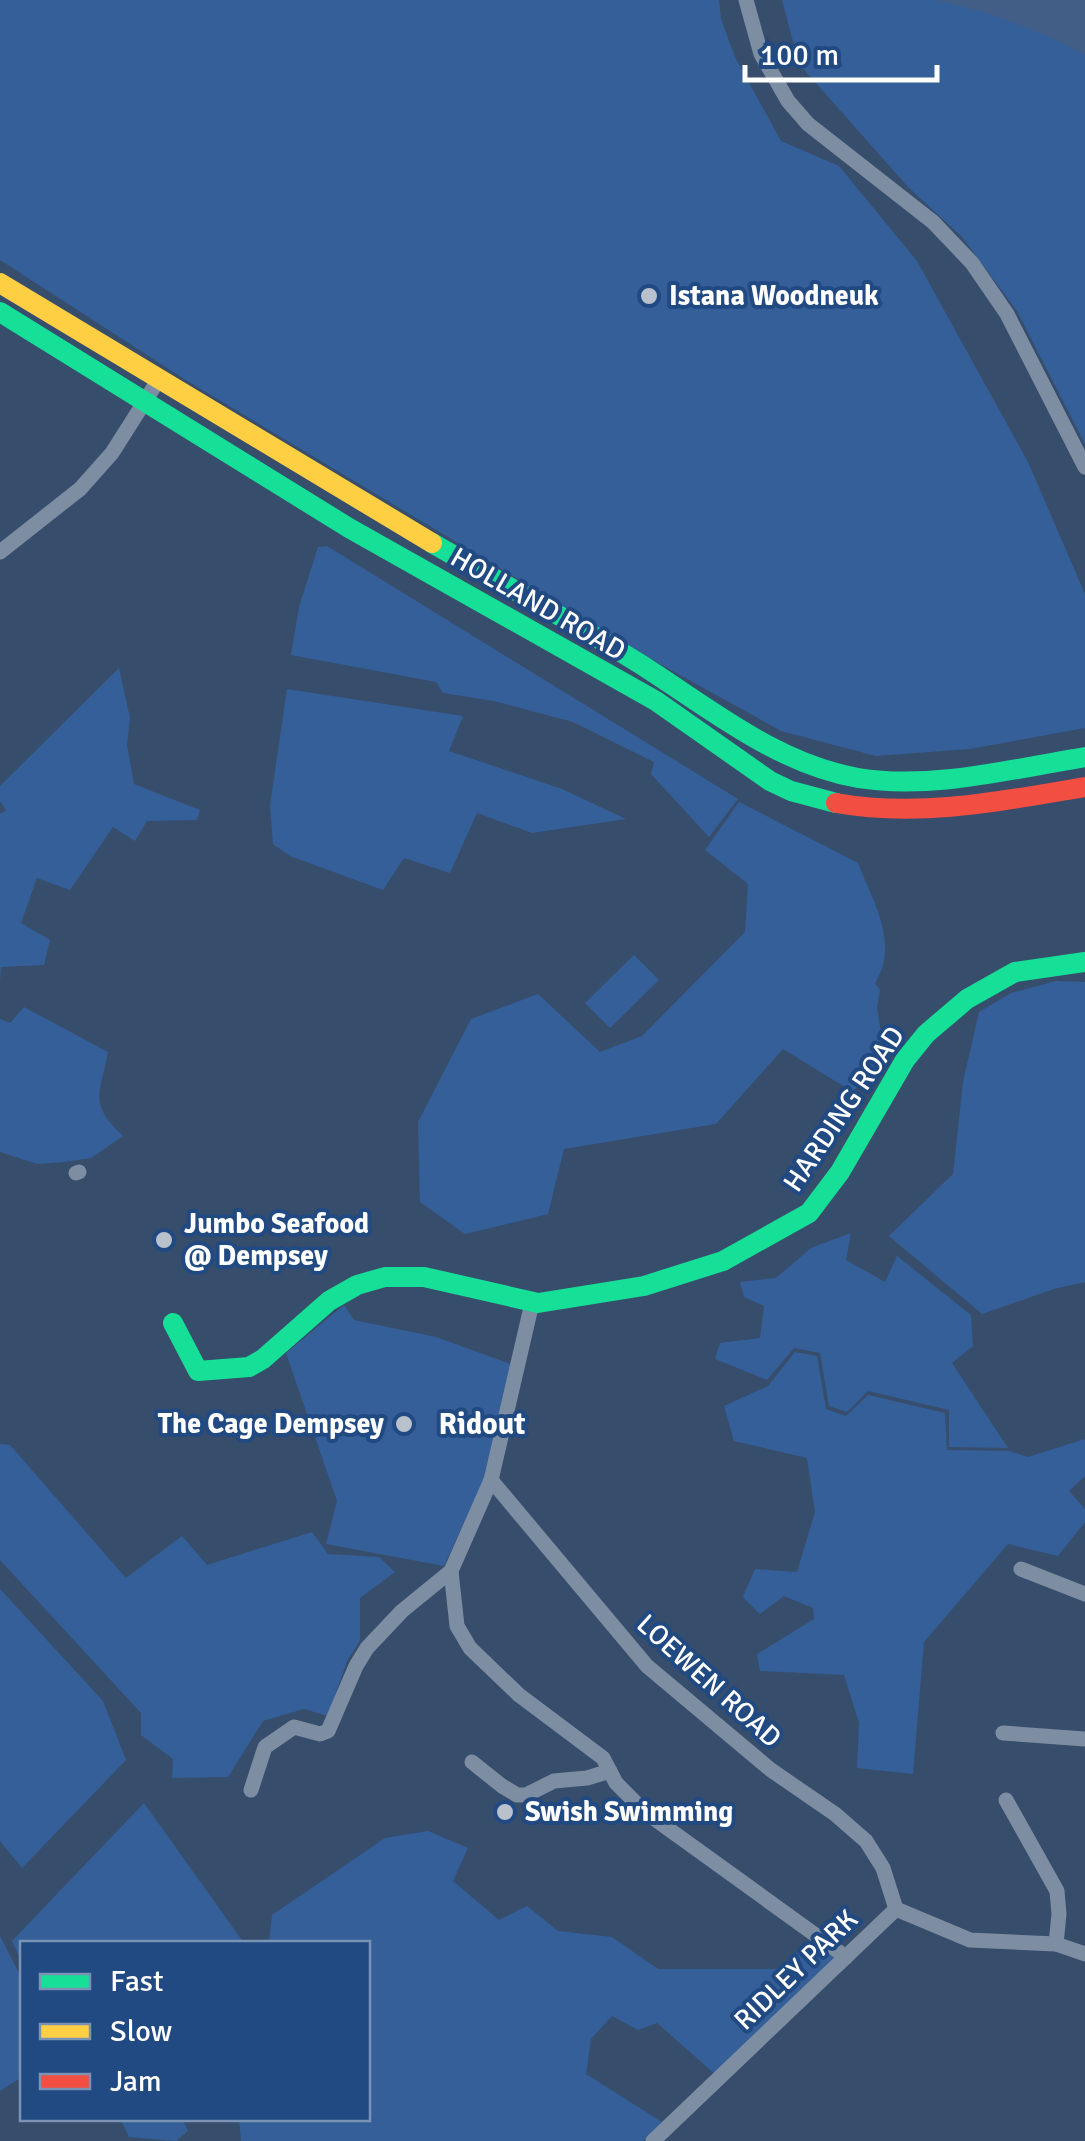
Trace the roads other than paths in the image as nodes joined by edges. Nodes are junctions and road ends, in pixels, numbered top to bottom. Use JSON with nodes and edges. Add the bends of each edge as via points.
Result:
{"nodes":[{"id":1,"x":746,"y":0,"type":"edge"},
{"id":2,"x":0,"y":283,"type":"edge"},
{"id":3,"x":0,"y":312,"type":"edge"},
{"id":4,"x":159,"y":379,"type":"junction"},
{"id":5,"x":144,"y":404,"type":"junction"},
{"id":6,"x":1085,"y":467,"type":"edge"},
{"id":7,"x":0,"y":552,"type":"edge"},
{"id":8,"x":491,"y":576,"type":"junction"},
{"id":9,"x":483,"y":604,"type":"junction"},
{"id":10,"x":1085,"y":758,"type":"edge"},
{"id":11,"x":1085,"y":787,"type":"edge"},
{"id":12,"x":1085,"y":962,"type":"edge"},
{"id":13,"x":532,"y":1303,"type":"junction"},
{"id":14,"x":173,"y":1323,"type":"dead end"},
{"id":15,"x":490,"y":1480,"type":"junction"},
{"id":16,"x":1020,"y":1570,"type":"dead end"},
{"id":17,"x":451,"y":1571,"type":"junction"},
{"id":18,"x":1085,"y":1594,"type":"edge"},
{"id":19,"x":1003,"y":1733,"type":"dead end"},
{"id":20,"x":1085,"y":1739,"type":"edge"},
{"id":21,"x":472,"y":1762,"type":"dead end"},
{"id":22,"x":610,"y":1771,"type":"junction"},
{"id":23,"x":251,"y":1790,"type":"dead end"},
{"id":24,"x":1006,"y":1800,"type":"dead end"},
{"id":25,"x":896,"y":1909,"type":"junction"},
{"id":26,"x":1056,"y":1944,"type":"junction"},
{"id":27,"x":1085,"y":1954,"type":"edge"},
{"id":28,"x":846,"y":1957,"type":"junction"},
{"id":29,"x":653,"y":2141,"type":"edge"}],
"edges":[{"from":1,"to":6,"type":"street","via":[[761,54],[788,101],[933,222],[972,264],[1007,314]]},
{"from":2,"to":4,"type":"main road","name":"HOLLAND ROAD"},
{"from":3,"to":5,"type":"main road","name":"HOLLAND ROAD"},
{"from":4,"to":5,"type":"street"},
{"from":4,"to":8,"type":"main road","name":"HOLLAND ROAD"},
{"from":5,"to":7,"type":"street","via":[[80,489]]},
{"from":5,"to":9,"type":"main road","name":"HOLLAND ROAD"},
{"from":8,"to":9,"type":"main road"},
{"from":8,"to":10,"type":"main road","name":"HOLLAND ROAD","via":[[774,750],[821,769],[905,781]]},
{"from":9,"to":11,"type":"main road","name":"HOLLAND ROAD","via":[[659,702],[760,778],[812,798],[902,811]]},
{"from":12,"to":13,"type":"main road","name":"HARDING ROAD","via":[[1015,972],[967,999],[926,1034],[840,1172],[802,1218],[723,1262],[644,1286]]},
{"from":13,"to":14,"type":"main road","name":"HARDING ROAD","via":[[424,1276],[386,1276],[329,1302],[249,1367],[198,1371]]},
{"from":13,"to":15,"type":"street"},
{"from":15,"to":17,"type":"street"},
{"from":15,"to":25,"type":"street","name":"LOEWEN ROAD","via":[[661,1680],[866,1842]]},
{"from":16,"to":18,"type":"street"},
{"from":17,"to":22,"type":"street","via":[[457,1626],[470,1648],[603,1758]]},
{"from":17,"to":23,"type":"street","via":[[368,1648],[328,1731],[294,1726],[266,1747]]},
{"from":19,"to":20,"type":"street"},
{"from":21,"to":22,"type":"street","via":[[517,1795]]},
{"from":22,"to":28,"type":"street","via":[[645,1812]]},
{"from":24,"to":26,"type":"street","via":[[1057,1891]]},
{"from":25,"to":26,"type":"street","name":"RIDLEY PARK","via":[[970,1940]]},
{"from":25,"to":28,"type":"street","name":"RIDLEY PARK"},
{"from":26,"to":27,"type":"street","name":"RIDLEY PARK"},
{"from":28,"to":29,"type":"street","name":"RIDLEY PARK"}]}
